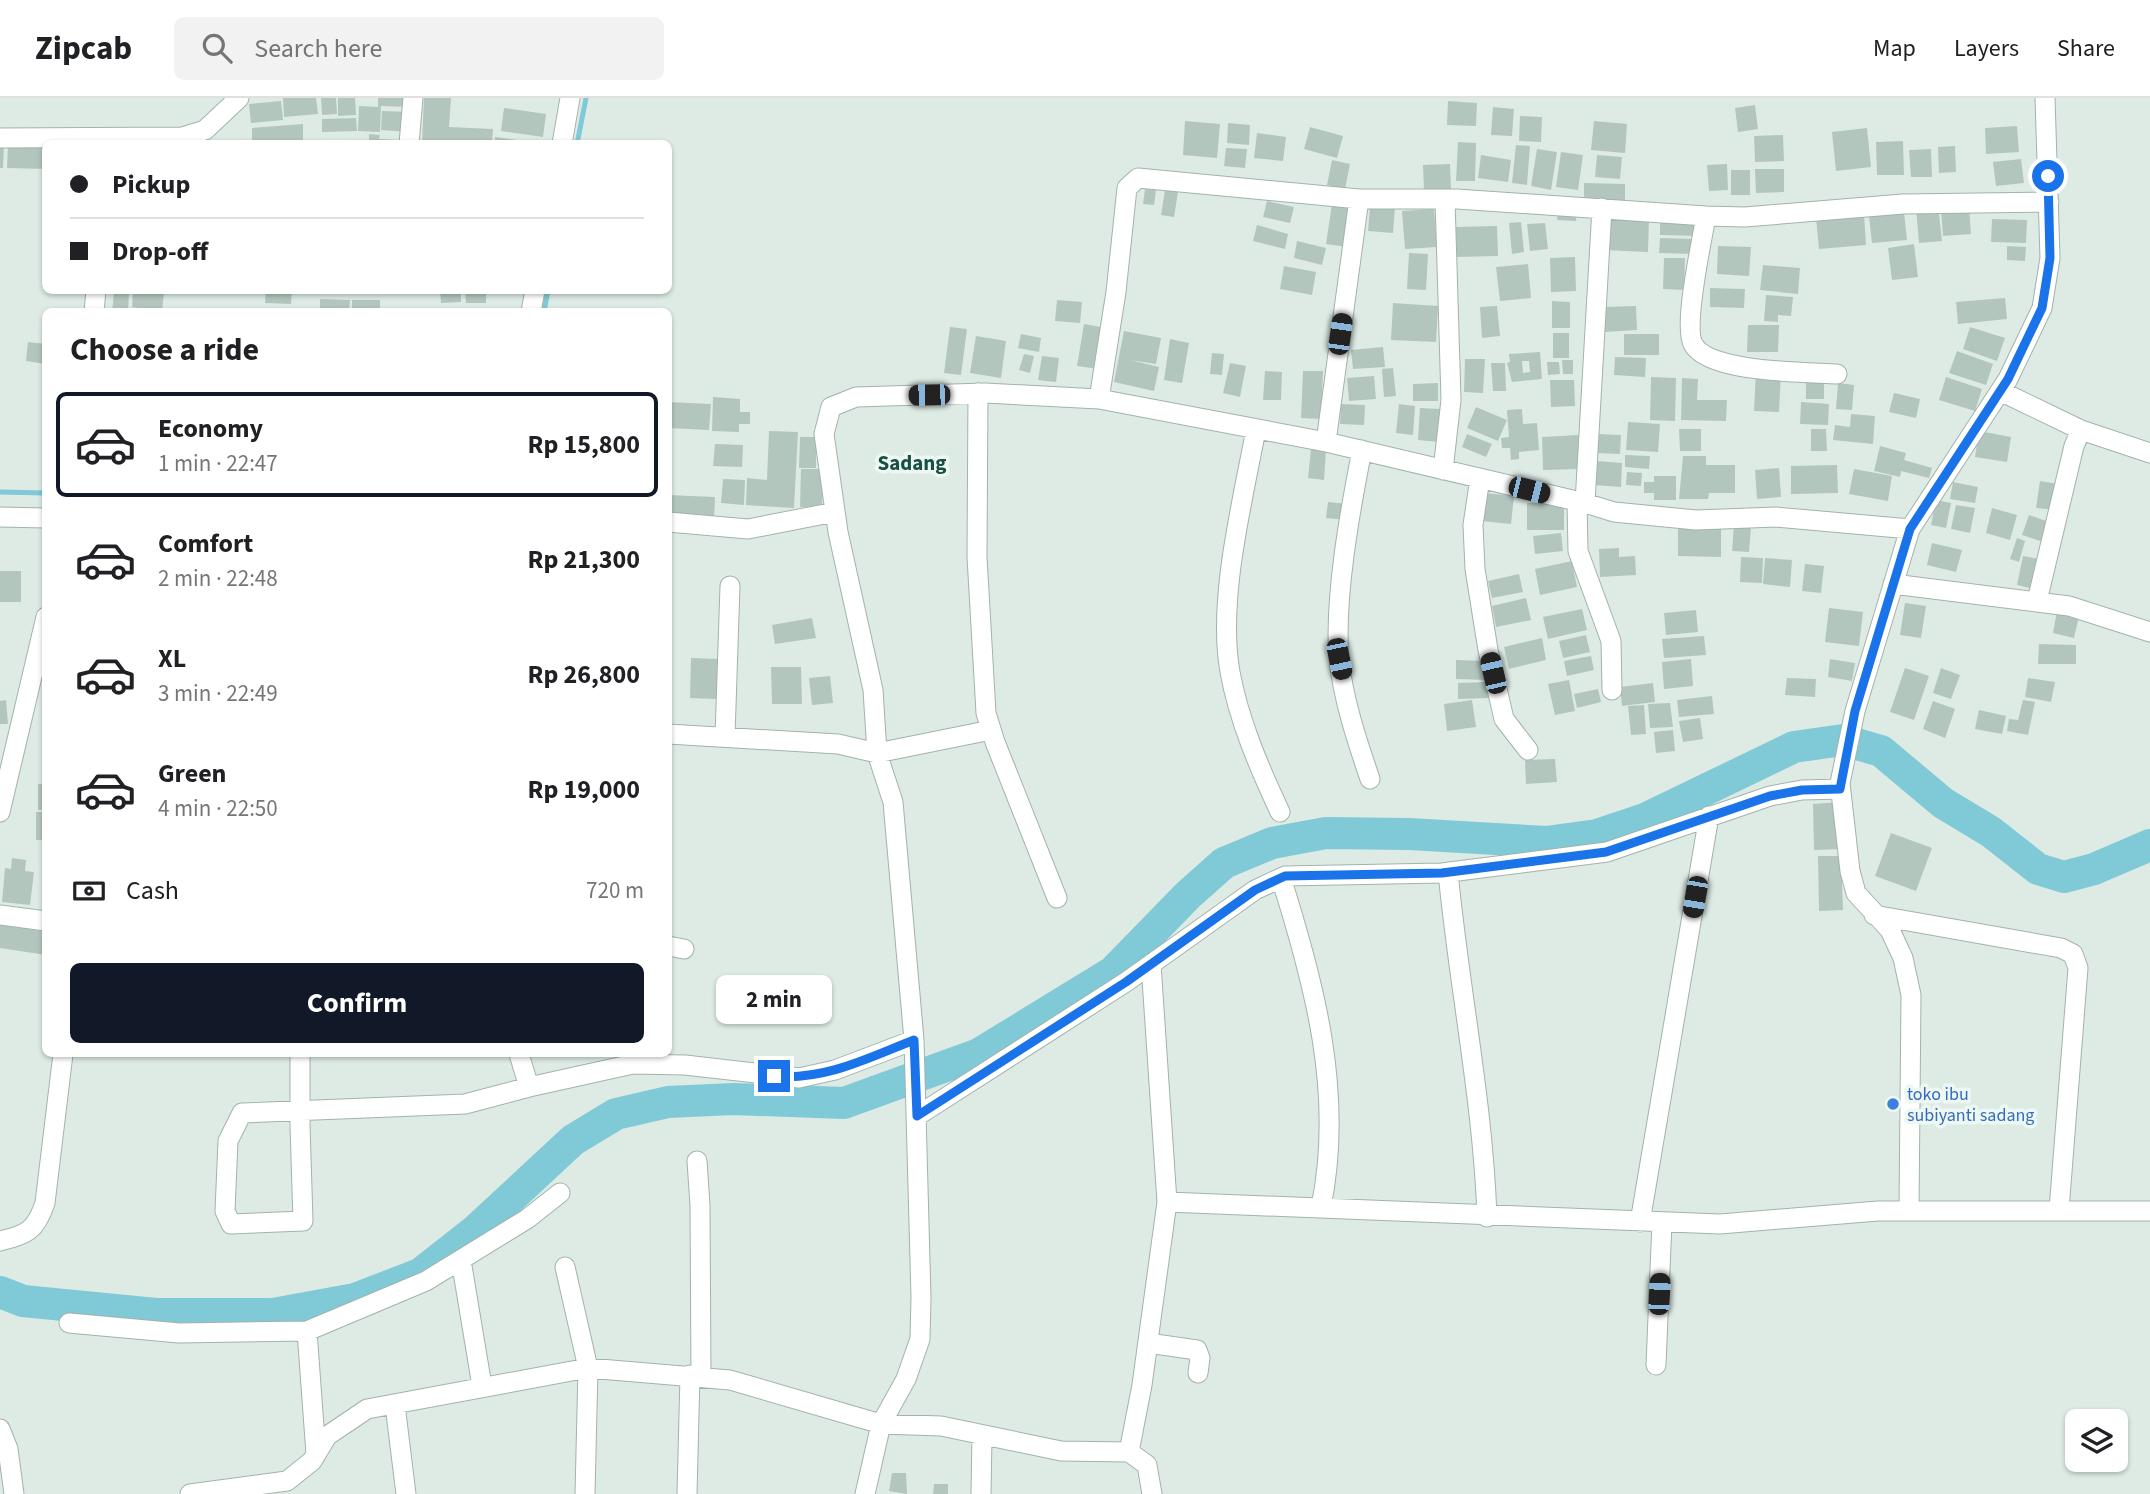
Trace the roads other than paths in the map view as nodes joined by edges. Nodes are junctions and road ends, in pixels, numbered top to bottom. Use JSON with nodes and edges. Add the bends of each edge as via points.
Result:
{"nodes":[{"id":1,"x":239,"y":98,"type":"edge"},
{"id":2,"x":413,"y":98,"type":"edge"},
{"id":3,"x":570,"y":98,"type":"edge"},
{"id":4,"x":2045,"y":98,"type":"edge"},
{"id":5,"x":222,"y":107,"type":"edge"},
{"id":6,"x":0,"y":138,"type":"edge"},
{"id":7,"x":71,"y":140,"type":"edge"},
{"id":8,"x":125,"y":140,"type":"edge"},
{"id":9,"x":409,"y":140,"type":"edge"},
{"id":10,"x":563,"y":140,"type":"edge"},
{"id":11,"x":1359,"y":199,"type":"junction"},
{"id":12,"x":1445,"y":199,"type":"junction"},
{"id":13,"x":2049,"y":202,"type":"junction"},
{"id":14,"x":1602,"y":208,"type":"junction"},
{"id":15,"x":1706,"y":216,"type":"junction"},
{"id":16,"x":1837,"y":374,"type":"dead end"},
{"id":17,"x":2000,"y":391,"type":"junction"},
{"id":18,"x":978,"y":393,"type":"junction"},
{"id":19,"x":1099,"y":399,"type":"junction"},
{"id":20,"x":1256,"y":429,"type":"junction"},
{"id":21,"x":2081,"y":430,"type":"junction"},
{"id":22,"x":1326,"y":442,"type":"junction"},
{"id":23,"x":1362,"y":450,"type":"junction"},
{"id":24,"x":2150,"y":453,"type":"edge"},
{"id":25,"x":1443,"y":470,"type":"junction"},
{"id":26,"x":1480,"y":478,"type":"junction"},
{"id":27,"x":1581,"y":502,"type":"junction"},
{"id":28,"x":835,"y":512,"type":"junction"},
{"id":29,"x":0,"y":517,"type":"edge"},
{"id":30,"x":42,"y":518,"type":"edge"},
{"id":31,"x":672,"y":522,"type":"edge"},
{"id":32,"x":1910,"y":529,"type":"junction"},
{"id":33,"x":1893,"y":584,"type":"junction"},
{"id":34,"x":730,"y":586,"type":"dead end"},
{"id":35,"x":2037,"y":601,"type":"junction"},
{"id":36,"x":2150,"y":632,"type":"edge"},
{"id":37,"x":42,"y":634,"type":"edge"},
{"id":38,"x":1612,"y":690,"type":"dead end"},
{"id":39,"x":991,"y":730,"type":"junction"},
{"id":40,"x":672,"y":734,"type":"edge"},
{"id":41,"x":725,"y":736,"type":"junction"},
{"id":42,"x":1528,"y":750,"type":"dead end"},
{"id":43,"x":877,"y":753,"type":"junction"},
{"id":44,"x":1370,"y":779,"type":"dead end"},
{"id":45,"x":1840,"y":786,"type":"junction"},
{"id":46,"x":0,"y":811,"type":"edge"},
{"id":47,"x":1280,"y":812,"type":"dead end"},
{"id":48,"x":1709,"y":816,"type":"junction"},
{"id":49,"x":1448,"y":872,"type":"junction"},
{"id":50,"x":1281,"y":878,"type":"junction"},
{"id":51,"x":1057,"y":898,"type":"dead end"},
{"id":52,"x":0,"y":915,"type":"edge"},
{"id":53,"x":1874,"y":915,"type":"junction"},
{"id":54,"x":42,"y":920,"type":"edge"},
{"id":55,"x":1151,"y":964,"type":"junction"},
{"id":56,"x":914,"y":1040,"type":"junction"},
{"id":57,"x":63,"y":1057,"type":"edge"},
{"id":58,"x":300,"y":1057,"type":"edge"},
{"id":59,"x":520,"y":1057,"type":"edge"},
{"id":60,"x":529,"y":1087,"type":"junction"},
{"id":61,"x":916,"y":1109,"type":"junction"},
{"id":62,"x":300,"y":1110,"type":"junction"},
{"id":63,"x":696,"y":1161,"type":"dead end"},
{"id":64,"x":560,"y":1193,"type":"dead end"},
{"id":65,"x":1167,"y":1202,"type":"junction"},
{"id":66,"x":1321,"y":1208,"type":"junction"},
{"id":67,"x":2059,"y":1210,"type":"junction"},
{"id":68,"x":1909,"y":1211,"type":"junction"},
{"id":69,"x":2150,"y":1211,"type":"edge"},
{"id":70,"x":1487,"y":1217,"type":"junction"},
{"id":71,"x":1640,"y":1222,"type":"junction"},
{"id":72,"x":1662,"y":1222,"type":"junction"},
{"id":73,"x":0,"y":1241,"type":"edge"},
{"id":74,"x":461,"y":1260,"type":"junction"},
{"id":75,"x":565,"y":1267,"type":"dead end"},
{"id":76,"x":69,"y":1322,"type":"dead end"},
{"id":77,"x":307,"y":1331,"type":"junction"},
{"id":78,"x":1148,"y":1343,"type":"junction"},
{"id":79,"x":1656,"y":1365,"type":"dead end"},
{"id":80,"x":588,"y":1368,"type":"junction"},
{"id":81,"x":1198,"y":1373,"type":"dead end"},
{"id":82,"x":695,"y":1375,"type":"junction"},
{"id":83,"x":482,"y":1386,"type":"junction"},
{"id":84,"x":395,"y":1405,"type":"junction"},
{"id":85,"x":881,"y":1424,"type":"junction"},
{"id":86,"x":0,"y":1429,"type":"edge"},
{"id":87,"x":982,"y":1436,"type":"junction"},
{"id":88,"x":1129,"y":1452,"type":"junction"},
{"id":89,"x":316,"y":1454,"type":"junction"},
{"id":90,"x":270,"y":1489,"type":"edge"},
{"id":91,"x":14,"y":1494,"type":"edge"},
{"id":92,"x":190,"y":1494,"type":"edge"},
{"id":93,"x":406,"y":1494,"type":"edge"},
{"id":94,"x":585,"y":1494,"type":"edge"},
{"id":95,"x":687,"y":1494,"type":"edge"},
{"id":96,"x":865,"y":1494,"type":"edge"},
{"id":97,"x":981,"y":1494,"type":"edge"},
{"id":98,"x":1152,"y":1494,"type":"edge"}],
"edges":[{"from":1,"to":5,"type":"street"},
{"from":2,"to":9,"type":"street"},
{"from":3,"to":10,"type":"street"},
{"from":4,"to":13,"type":"street"},
{"from":5,"to":8,"type":"street","via":[[205,130],[183,137]]},
{"from":6,"to":7,"type":"street"},
{"from":11,"to":12,"type":"street"},
{"from":11,"to":19,"type":"street","via":[[1148,177],[1133,182],[1127,188]]},
{"from":11,"to":22,"type":"street"},
{"from":12,"to":14,"type":"street"},
{"from":12,"to":25,"type":"street","via":[[1451,400]]},
{"from":13,"to":15,"type":"street","via":[[1903,204]]},
{"from":13,"to":17,"type":"street","via":[[2050,258],[2042,308]]},
{"from":14,"to":15,"type":"street"},
{"from":14,"to":27,"type":"street"},
{"from":15,"to":16,"type":"street","via":[[1689,321],[1692,343],[1705,358],[1749,368]]},
{"from":17,"to":21,"type":"street"},
{"from":17,"to":32,"type":"street"},
{"from":18,"to":19,"type":"street"},
{"from":18,"to":28,"type":"street","via":[[856,397],[831,407],[824,434]]},
{"from":18,"to":39,"type":"street","via":[[978,601]]},
{"from":19,"to":20,"type":"street"},
{"from":20,"to":22,"type":"street"},
{"from":20,"to":47,"type":"street","via":[[1234,561],[1227,637],[1241,719]]},
{"from":21,"to":24,"type":"street"},
{"from":21,"to":35,"type":"street"},
{"from":22,"to":23,"type":"street"},
{"from":23,"to":25,"type":"street"},
{"from":23,"to":44,"type":"street","via":[[1342,587],[1339,659]]},
{"from":25,"to":26,"type":"street"},
{"from":26,"to":27,"type":"street"},
{"from":26,"to":42,"type":"street","via":[[1473,525],[1475,569],[1488,650],[1504,719]]},
{"from":27,"to":32,"type":"street","via":[[1614,512],[1696,520],[1776,517]]},
{"from":27,"to":38,"type":"street","via":[[1578,551],[1611,641]]},
{"from":28,"to":31,"type":"street","via":[[748,529]]},
{"from":28,"to":43,"type":"street","via":[[873,690]]},
{"from":29,"to":30,"type":"street"},
{"from":32,"to":33,"type":"street"},
{"from":33,"to":35,"type":"street"},
{"from":33,"to":45,"type":"street","via":[[1855,711]]},
{"from":34,"to":41,"type":"street"},
{"from":35,"to":36,"type":"street","via":[[2069,606]]},
{"from":37,"to":46,"type":"street"},
{"from":39,"to":43,"type":"street"},
{"from":39,"to":51,"type":"street"},
{"from":40,"to":41,"type":"street"},
{"from":41,"to":43,"type":"street","via":[[838,744]]},
{"from":43,"to":56,"type":"street","via":[[892,802]]},
{"from":45,"to":48,"type":"street","via":[[1770,796]]},
{"from":45,"to":53,"type":"street","via":[[1856,893]]},
{"from":48,"to":49,"type":"street","via":[[1606,852]]},
{"from":48,"to":71,"type":"street"},
{"from":49,"to":50,"type":"street"},
{"from":49,"to":70,"type":"street","via":[[1456,956],[1469,1021]]},
{"from":50,"to":55,"type":"street","via":[[1255,890]]},
{"from":50,"to":66,"type":"street","via":[[1308,963],[1323,1032],[1329,1137]]},
{"from":52,"to":54,"type":"street"},
{"from":53,"to":67,"type":"street","via":[[2061,948],[2073,954],[2078,968]]},
{"from":53,"to":68,"type":"street","via":[[1890,930],[1903,957],[1911,995]]},
{"from":55,"to":61,"type":"street"},
{"from":55,"to":65,"type":"street"},
{"from":56,"to":60,"type":"street","via":[[835,1070],[799,1078],[633,1064]]},
{"from":56,"to":61,"type":"street"},
{"from":57,"to":73,"type":"street","via":[[39,1223],[26,1236]]},
{"from":58,"to":62,"type":"street"},
{"from":59,"to":60,"type":"street"},
{"from":60,"to":62,"type":"street","via":[[465,1104]]},
{"from":61,"to":85,"type":"street","via":[[920,1339],[906,1379]]},
{"from":62,"to":62,"type":"street","via":[[303,1221],[231,1224],[225,1211],[228,1141],[242,1113]]},
{"from":63,"to":82,"type":"street","via":[[701,1251]]},
{"from":64,"to":74,"type":"street"},
{"from":65,"to":66,"type":"street"},
{"from":65,"to":78,"type":"street"},
{"from":66,"to":70,"type":"street"},
{"from":67,"to":68,"type":"street"},
{"from":67,"to":69,"type":"street"},
{"from":68,"to":72,"type":"street","via":[[1720,1224]]},
{"from":70,"to":71,"type":"street"},
{"from":71,"to":72,"type":"street"},
{"from":72,"to":79,"type":"street"},
{"from":74,"to":77,"type":"street","via":[[426,1281]]},
{"from":74,"to":83,"type":"street"},
{"from":75,"to":80,"type":"street"},
{"from":76,"to":77,"type":"street","via":[[179,1333]]},
{"from":77,"to":89,"type":"street"},
{"from":78,"to":81,"type":"street","via":[[1197,1350]]},
{"from":78,"to":88,"type":"street"},
{"from":80,"to":82,"type":"street"},
{"from":80,"to":83,"type":"street"},
{"from":80,"to":94,"type":"street"},
{"from":82,"to":85,"type":"street","via":[[730,1380]]},
{"from":82,"to":95,"type":"street"},
{"from":83,"to":84,"type":"street"},
{"from":84,"to":89,"type":"street","via":[[367,1409],[343,1423],[327,1436]]},
{"from":84,"to":93,"type":"street"},
{"from":85,"to":87,"type":"street","via":[[941,1426]]},
{"from":85,"to":96,"type":"street"},
{"from":86,"to":91,"type":"street","via":[[8,1448]]},
{"from":87,"to":88,"type":"street","via":[[1061,1451]]},
{"from":87,"to":97,"type":"street"},
{"from":88,"to":98,"type":"street","via":[[1147,1465]]},
{"from":89,"to":90,"type":"street","via":[[287,1481]]},
{"from":90,"to":92,"type":"street"}]}
